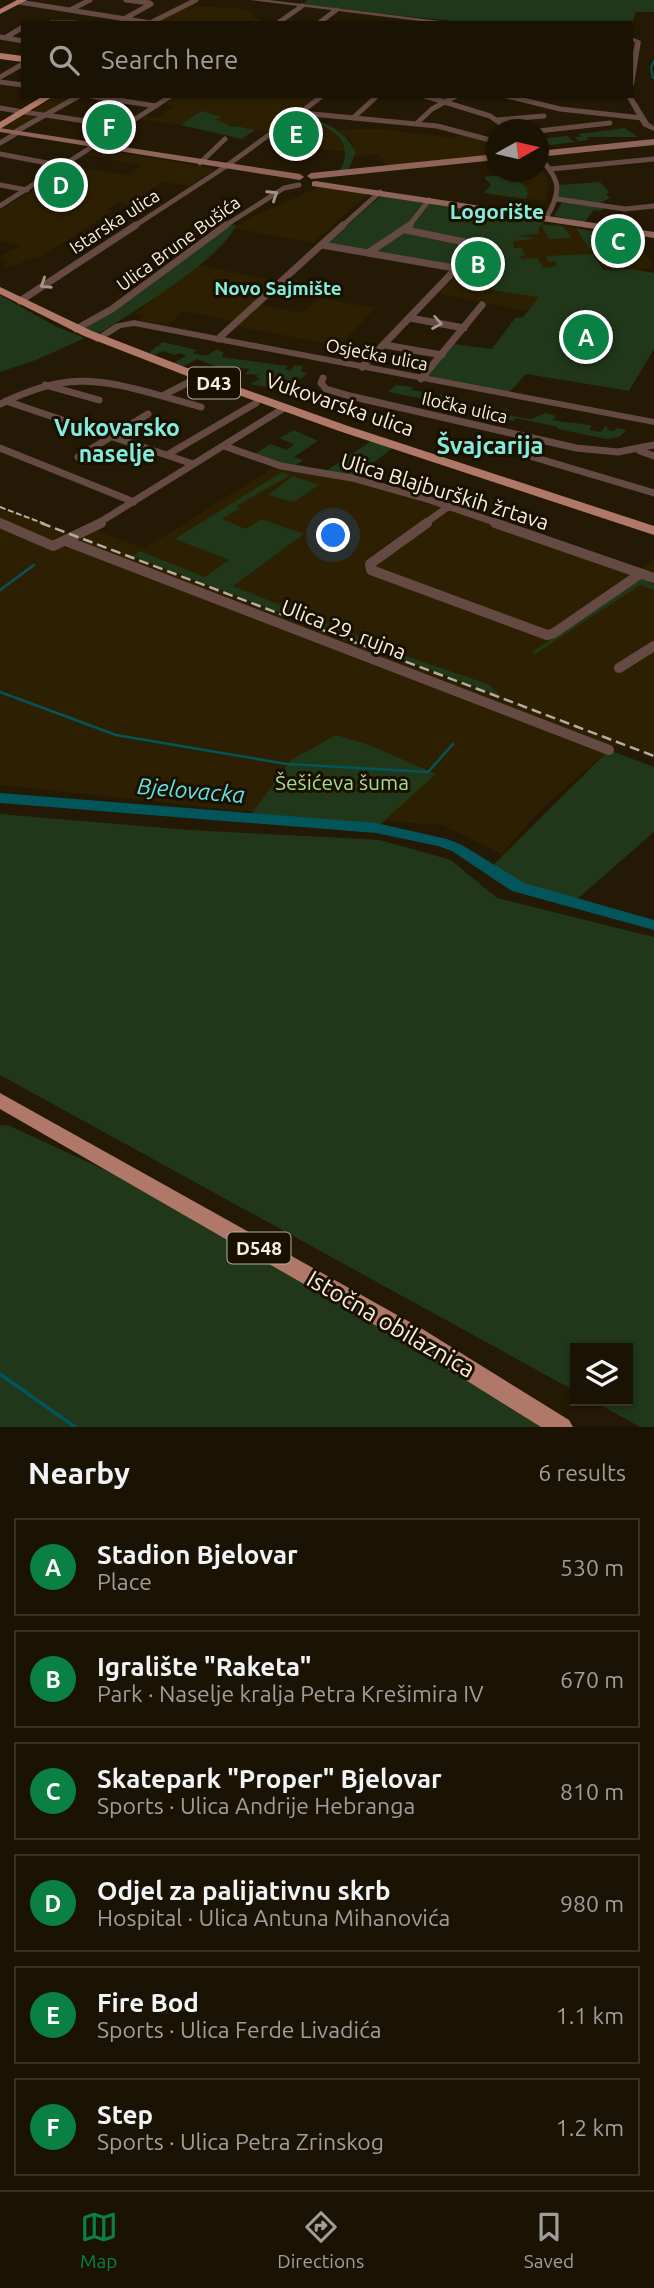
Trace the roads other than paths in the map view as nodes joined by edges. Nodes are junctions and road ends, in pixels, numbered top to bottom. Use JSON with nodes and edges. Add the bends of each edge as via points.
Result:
{"nodes":[{"id":1,"x":90,"y":0,"type":"edge"},
{"id":2,"x":126,"y":0,"type":"edge"},
{"id":3,"x":196,"y":0,"type":"edge"},
{"id":4,"x":253,"y":0,"type":"edge"},
{"id":5,"x":21,"y":1,"type":"edge"},
{"id":6,"x":302,"y":6,"type":"junction"},
{"id":7,"x":70,"y":10,"type":"junction"},
{"id":8,"x":336,"y":10,"type":"junction"},
{"id":9,"x":0,"y":12,"type":"edge"},
{"id":10,"x":124,"y":19,"type":"junction"},
{"id":11,"x":399,"y":20,"type":"edge"},
{"id":12,"x":138,"y":21,"type":"edge"},
{"id":13,"x":155,"y":21,"type":"edge"},
{"id":14,"x":281,"y":21,"type":"edge"},
{"id":15,"x":322,"y":21,"type":"edge"},
{"id":16,"x":417,"y":21,"type":"edge"},
{"id":17,"x":21,"y":28,"type":"edge"},
{"id":18,"x":2,"y":37,"type":"edge"},
{"id":19,"x":634,"y":39,"type":"edge"},
{"id":20,"x":21,"y":41,"type":"edge"},
{"id":21,"x":0,"y":56,"type":"edge"},
{"id":22,"x":21,"y":61,"type":"edge"},
{"id":23,"x":21,"y":63,"type":"edge"},
{"id":24,"x":633,"y":64,"type":"edge"},
{"id":25,"x":0,"y":79,"type":"edge"},
{"id":26,"x":21,"y":84,"type":"edge"},
{"id":27,"x":47,"y":98,"type":"edge"},
{"id":28,"x":76,"y":98,"type":"edge"},
{"id":29,"x":104,"y":98,"type":"edge"},
{"id":30,"x":168,"y":98,"type":"edge"},
{"id":31,"x":319,"y":98,"type":"edge"},
{"id":32,"x":375,"y":98,"type":"edge"},
{"id":33,"x":432,"y":98,"type":"edge"},
{"id":34,"x":453,"y":98,"type":"edge"},
{"id":35,"x":515,"y":98,"type":"edge"},
{"id":36,"x":630,"y":98,"type":"edge"},
{"id":37,"x":446,"y":102,"type":"junction"},
{"id":38,"x":156,"y":106,"type":"junction"},
{"id":39,"x":0,"y":108,"type":"edge"},
{"id":40,"x":23,"y":112,"type":"junction"},
{"id":41,"x":300,"y":114,"type":"junction"},
{"id":42,"x":46,"y":115,"type":"junction"},
{"id":43,"x":544,"y":116,"type":"dead end"},
{"id":44,"x":352,"y":118,"type":"junction"},
{"id":45,"x":642,"y":118,"type":"junction"},
{"id":46,"x":494,"y":119,"type":"edge"},
{"id":47,"x":509,"y":119,"type":"edge"},
{"id":48,"x":320,"y":122,"type":"dead end"},
{"id":49,"x":610,"y":123,"type":"dead end"},
{"id":50,"x":416,"y":124,"type":"junction"},
{"id":51,"x":124,"y":127,"type":"junction"},
{"id":52,"x":0,"y":128,"type":"edge"},
{"id":53,"x":654,"y":129,"type":"edge"},
{"id":54,"x":549,"y":130,"type":"edge"},
{"id":55,"x":16,"y":133,"type":"junction"},
{"id":56,"x":225,"y":139,"type":"dead end"},
{"id":57,"x":486,"y":139,"type":"edge"},
{"id":58,"x":654,"y":142,"type":"edge"},
{"id":59,"x":0,"y":143,"type":"edge"},
{"id":60,"x":95,"y":146,"type":"junction"},
{"id":61,"x":0,"y":154,"type":"edge"},
{"id":62,"x":549,"y":154,"type":"edge"},
{"id":63,"x":486,"y":159,"type":"edge"},
{"id":64,"x":654,"y":159,"type":"edge"},
{"id":65,"x":200,"y":163,"type":"junction"},
{"id":66,"x":63,"y":166,"type":"junction"},
{"id":67,"x":226,"y":167,"type":"junction"},
{"id":68,"x":551,"y":169,"type":"joint"},
{"id":69,"x":310,"y":180,"type":"junction"},
{"id":70,"x":0,"y":185,"type":"edge"},
{"id":71,"x":27,"y":190,"type":"junction"},
{"id":72,"x":380,"y":192,"type":"junction"},
{"id":73,"x":557,"y":199,"type":"junction"},
{"id":74,"x":429,"y":200,"type":"junction"},
{"id":75,"x":0,"y":206,"type":"edge"},
{"id":76,"x":654,"y":206,"type":"edge"},
{"id":77,"x":545,"y":218,"type":"junction"},
{"id":78,"x":406,"y":230,"type":"junction"},
{"id":79,"x":654,"y":235,"type":"edge"},
{"id":80,"x":322,"y":245,"type":"junction"},
{"id":81,"x":368,"y":253,"type":"junction"},
{"id":82,"x":454,"y":268,"type":"junction"},
{"id":83,"x":0,"y":290,"type":"edge"},
{"id":84,"x":20,"y":301,"type":"junction"},
{"id":85,"x":482,"y":305,"type":"dead end"},
{"id":86,"x":410,"y":318,"type":"junction"},
{"id":87,"x":464,"y":328,"type":"junction"},
{"id":88,"x":78,"y":331,"type":"junction"},
{"id":89,"x":95,"y":338,"type":"junction"},
{"id":90,"x":218,"y":339,"type":"junction"},
{"id":91,"x":385,"y":345,"type":"junction"},
{"id":92,"x":442,"y":355,"type":"junction"},
{"id":93,"x":362,"y":367,"type":"junction"},
{"id":94,"x":199,"y":377,"type":"junction"},
{"id":95,"x":323,"y":378,"type":"dead end"},
{"id":96,"x":421,"y":379,"type":"junction"},
{"id":97,"x":44,"y":385,"type":"junction"},
{"id":98,"x":162,"y":396,"type":"junction"},
{"id":99,"x":99,"y":400,"type":"dead end"},
{"id":100,"x":3,"y":403,"type":"edge"},
{"id":101,"x":256,"y":404,"type":"dead end"},
{"id":102,"x":201,"y":407,"type":"dead end"},
{"id":103,"x":284,"y":408,"type":"junction"},
{"id":104,"x":148,"y":414,"type":"dead end"},
{"id":105,"x":654,"y":422,"type":"edge"},
{"id":106,"x":112,"y":437,"type":"junction"},
{"id":107,"x":532,"y":438,"type":"junction"},
{"id":108,"x":654,"y":445,"type":"edge"},
{"id":109,"x":224,"y":446,"type":"junction"},
{"id":110,"x":0,"y":449,"type":"edge"},
{"id":111,"x":89,"y":450,"type":"junction"},
{"id":112,"x":640,"y":451,"type":"junction"},
{"id":113,"x":167,"y":454,"type":"junction"},
{"id":114,"x":78,"y":457,"type":"dead end"},
{"id":115,"x":654,"y":457,"type":"edge"},
{"id":116,"x":121,"y":461,"type":"dead end"},
{"id":117,"x":192,"y":464,"type":"junction"},
{"id":118,"x":654,"y":493,"type":"edge"},
{"id":119,"x":134,"y":502,"type":"junction"},
{"id":120,"x":448,"y":507,"type":"junction"},
{"id":121,"x":0,"y":523,"type":"edge"},
{"id":122,"x":654,"y":531,"type":"edge"},
{"id":123,"x":66,"y":541,"type":"junction"},
{"id":124,"x":640,"y":574,"type":"junction"},
{"id":125,"x":654,"y":578,"type":"edge"},
{"id":126,"x":654,"y":646,"type":"edge"},
{"id":127,"x":619,"y":668,"type":"dead end"},
{"id":128,"x":609,"y":750,"type":"dead end"},
{"id":129,"x":0,"y":1100,"type":"edge"},
{"id":130,"x":561,"y":1427,"type":"edge"}],
"edges":[{"from":1,"to":7,"type":"street"},
{"from":2,"to":10,"type":"street","via":[[151,4]]},
{"from":3,"to":13,"type":"street"},
{"from":4,"to":6,"type":"street"},
{"from":5,"to":7,"type":"street"},
{"from":5,"to":9,"type":"main road"},
{"from":6,"to":8,"type":"street"},
{"from":6,"to":14,"type":"street"},
{"from":7,"to":10,"type":"street"},
{"from":8,"to":11,"type":"street"},
{"from":8,"to":15,"type":"street"},
{"from":10,"to":12,"type":"street"},
{"from":11,"to":16,"type":"street"},
{"from":17,"to":18,"type":"street"},
{"from":18,"to":20,"type":"street"},
{"from":19,"to":24,"type":"street"},
{"from":21,"to":22,"type":"main road"},
{"from":23,"to":25,"type":"street"},
{"from":25,"to":26,"type":"street"},
{"from":27,"to":40,"type":"main road"},
{"from":28,"to":42,"type":"street"},
{"from":29,"to":38,"type":"street"},
{"from":30,"to":38,"type":"street"},
{"from":31,"to":41,"type":"street","name":"Istarska ulica"},
{"from":32,"to":44,"type":"street"},
{"from":33,"to":37,"type":"street"},
{"from":34,"to":37,"type":"street"},
{"from":35,"to":45,"type":"street"},
{"from":36,"to":45,"type":"street"},
{"from":37,"to":46,"type":"street"},
{"from":37,"to":50,"type":"street"},
{"from":38,"to":51,"type":"street"},
{"from":39,"to":40,"type":"street"},
{"from":40,"to":42,"type":"street"},
{"from":40,"to":52,"type":"main road"},
{"from":41,"to":44,"type":"street"},
{"from":41,"to":48,"type":"street"},
{"from":41,"to":67,"type":"street","name":"Istarska ulica"},
{"from":42,"to":51,"type":"street"},
{"from":42,"to":55,"type":"street"},
{"from":43,"to":47,"type":"street"},
{"from":44,"to":50,"type":"street"},
{"from":45,"to":53,"type":"street"},
{"from":49,"to":54,"type":"street"},
{"from":50,"to":57,"type":"street"},
{"from":51,"to":60,"type":"street"},
{"from":52,"to":55,"type":"main road"},
{"from":55,"to":59,"type":"street"},
{"from":55,"to":60,"type":"main road"},
{"from":56,"to":65,"type":"street"},
{"from":58,"to":62,"type":"main road"},
{"from":60,"to":65,"type":"main road"},
{"from":60,"to":66,"type":"street"},
{"from":61,"to":66,"type":"street"},
{"from":63,"to":69,"type":"main road"},
{"from":64,"to":68,"type":"street"},
{"from":65,"to":67,"type":"main road"},
{"from":66,"to":71,"type":"street"},
{"from":67,"to":69,"type":"main road"},
{"from":67,"to":84,"type":"street","name":"Istarska ulica","one_way":true},
{"from":68,"to":73,"type":"street","via":[[558,183]]},
{"from":69,"to":72,"type":"main road"},
{"from":88,"to":69,"type":"street","name":"Ulica Brune Bušića","one_way":true,"via":[[244,214],[284,188]]},
{"from":70,"to":71,"type":"street"},
{"from":71,"to":75,"type":"street"},
{"from":72,"to":74,"type":"main road"},
{"from":72,"to":80,"type":"street"},
{"from":73,"to":76,"type":"street","via":[[625,209]]},
{"from":73,"to":77,"type":"street"},
{"from":74,"to":77,"type":"main road"},
{"from":74,"to":78,"type":"street"},
{"from":77,"to":79,"type":"main road"},
{"from":78,"to":81,"type":"street"},
{"from":78,"to":82,"type":"street","via":[[479,245]]},
{"from":80,"to":81,"type":"street"},
{"from":80,"to":90,"type":"street"},
{"from":81,"to":82,"type":"street"},
{"from":82,"to":86,"type":"street"},
{"from":83,"to":84,"type":"main road","number":"D43"},
{"from":84,"to":88,"type":"main road","number":"D43"},
{"from":85,"to":87,"type":"street"},
{"from":86,"to":87,"type":"street","one_way":true},
{"from":86,"to":91,"type":"street"},
{"from":87,"to":92,"type":"street"},
{"from":88,"to":89,"type":"main road","number":"D43"},
{"from":89,"to":90,"type":"street","name":"Osječka ulica","via":[[128,323]]},
{"from":89,"to":94,"type":"main road","name":"Vukovarska ulica","number":"D43"},
{"from":90,"to":93,"type":"street","name":"Osječka ulica"},
{"from":91,"to":92,"type":"street"},
{"from":91,"to":93,"type":"street"},
{"from":92,"to":96,"type":"street"},
{"from":93,"to":96,"type":"street","name":"Osječka ulica"},
{"from":94,"to":98,"type":"street"},
{"from":94,"to":103,"type":"main road","name":"Vukovarska ulica","number":"D43"},
{"from":95,"to":107,"type":"street","name":"Iločka ulica","via":[[326,389],[350,396]]},
{"from":96,"to":105,"type":"street","name":"Osječka ulica"},
{"from":97,"to":98,"type":"street","via":[[87,379]]},
{"from":97,"to":99,"type":"street"},
{"from":97,"to":100,"type":"street"},
{"from":98,"to":102,"type":"street"},
{"from":100,"to":106,"type":"street"},
{"from":101,"to":113,"type":"street"},
{"from":103,"to":109,"type":"street"},
{"from":103,"to":122,"type":"main road","name":"Vukovarska ulica","number":"D43"},
{"from":104,"to":106,"type":"street"},
{"from":106,"to":111,"type":"street"},
{"from":106,"to":113,"type":"street"},
{"from":107,"to":112,"type":"street","name":"Iločka ulica","via":[[597,450]]},
{"from":107,"to":118,"type":"street","via":[[527,450],[533,457]]},
{"from":108,"to":112,"type":"street","name":"Iločka ulica"},
{"from":109,"to":117,"type":"street"},
{"from":109,"to":120,"type":"street","name":"Ulica Blajburških žrtava","via":[[281,466],[352,478]]},
{"from":110,"to":119,"type":"street"},
{"from":111,"to":114,"type":"street"},
{"from":111,"to":116,"type":"street"},
{"from":112,"to":115,"type":"street"},
{"from":113,"to":117,"type":"street"},
{"from":117,"to":119,"type":"street"},
{"from":119,"to":123,"type":"street"},
{"from":120,"to":124,"type":"street","name":"Ulica Blajburških žrtava"},
{"from":120,"to":124,"type":"street","via":[[370,564],[371,570],[547,635]]},
{"from":121,"to":123,"type":"street","name":"Ulica 29. rujna","via":[[53,545]]},
{"from":123,"to":128,"type":"street","name":"Ulica 29. rujna"},
{"from":124,"to":125,"type":"street","name":"Ulica Blajburških žrtava"},
{"from":126,"to":127,"type":"street"},
{"from":129,"to":130,"type":"main road","name":"Istočna obilaznica","number":"D548","via":[[416,1337]]}]}
